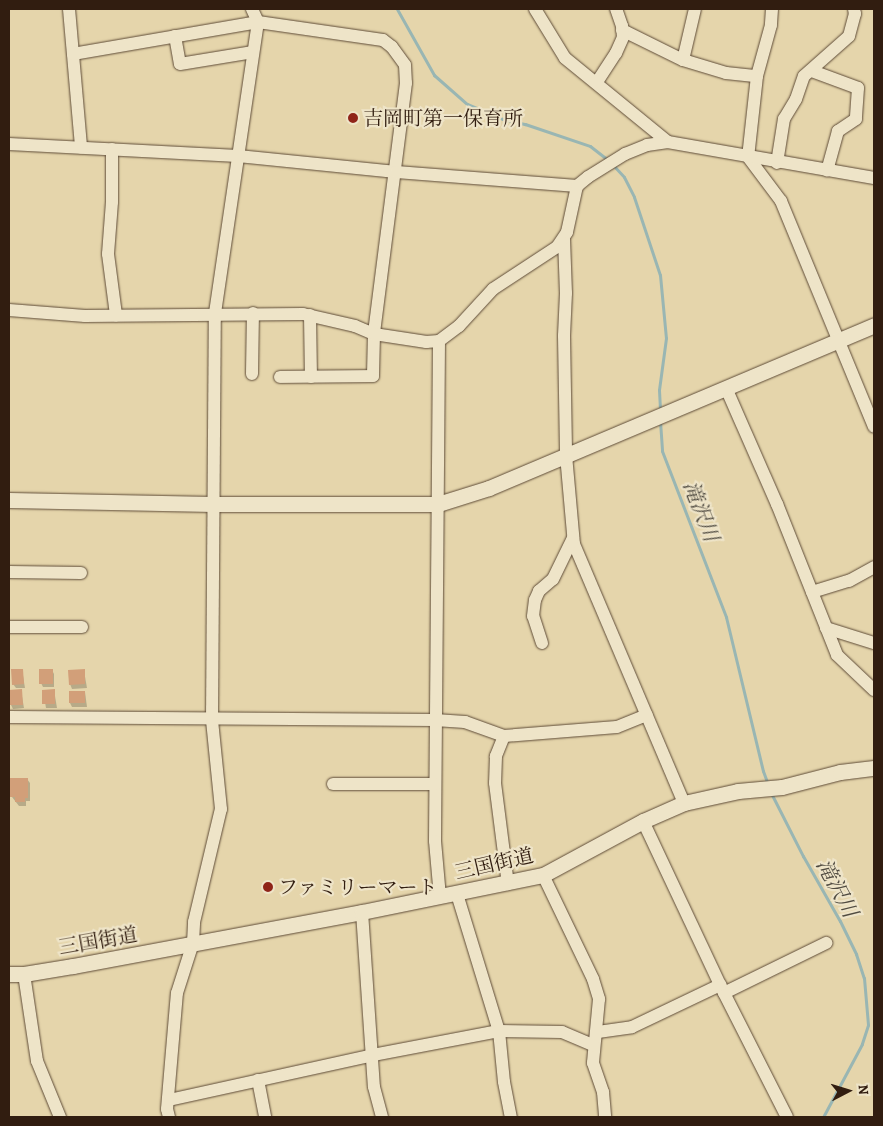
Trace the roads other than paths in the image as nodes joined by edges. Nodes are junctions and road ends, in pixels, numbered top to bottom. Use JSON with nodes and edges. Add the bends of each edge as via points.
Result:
{"nodes":[{"id":1,"x":69,"y":9,"type":"edge"},
{"id":2,"x":252,"y":9,"type":"edge"},
{"id":3,"x":535,"y":9,"type":"edge"},
{"id":4,"x":616,"y":9,"type":"edge"},
{"id":5,"x":696,"y":9,"type":"edge"},
{"id":6,"x":772,"y":9,"type":"edge"},
{"id":7,"x":854,"y":9,"type":"edge"},
{"id":8,"x":258,"y":22,"type":"junction"},
{"id":9,"x":622,"y":30,"type":"junction"},
{"id":10,"x":175,"y":36,"type":"junction"},
{"id":11,"x":253,"y":52,"type":"junction"},
{"id":12,"x":73,"y":54,"type":"junction"},
{"id":13,"x":683,"y":60,"type":"junction"},
{"id":14,"x":812,"y":71,"type":"junction"},
{"id":15,"x":757,"y":76,"type":"junction"},
{"id":16,"x":597,"y":82,"type":"junction"},
{"id":17,"x":668,"y":142,"type":"junction"},
{"id":18,"x":9,"y":144,"type":"edge"},
{"id":19,"x":81,"y":147,"type":"junction"},
{"id":20,"x":112,"y":148,"type":"junction"},
{"id":21,"x":238,"y":156,"type":"junction"},
{"id":22,"x":748,"y":157,"type":"junction"},
{"id":23,"x":777,"y":163,"type":"junction"},
{"id":24,"x":827,"y":171,"type":"junction"},
{"id":25,"x":396,"y":172,"type":"junction"},
{"id":26,"x":874,"y":178,"type":"edge"},
{"id":27,"x":577,"y":186,"type":"junction"},
{"id":28,"x":564,"y":240,"type":"junction"},
{"id":29,"x":9,"y":310,"type":"edge"},
{"id":30,"x":215,"y":313,"type":"junction"},
{"id":31,"x":253,"y":313,"type":"junction"},
{"id":32,"x":116,"y":315,"type":"junction"},
{"id":33,"x":310,"y":316,"type":"junction"},
{"id":34,"x":873,"y":329,"type":"edge"},
{"id":35,"x":374,"y":334,"type":"junction"},
{"id":36,"x":838,"y":339,"type":"junction"},
{"id":37,"x":439,"y":341,"type":"junction"},
{"id":38,"x":252,"y":374,"type":"dead end"},
{"id":39,"x":280,"y":377,"type":"dead end"},
{"id":40,"x":311,"y":377,"type":"junction"},
{"id":41,"x":726,"y":388,"type":"junction"},
{"id":42,"x":870,"y":404,"type":"edge"},
{"id":43,"x":874,"y":427,"type":"edge"},
{"id":44,"x":566,"y":455,"type":"junction"},
{"id":45,"x":9,"y":500,"type":"edge"},
{"id":46,"x":213,"y":504,"type":"junction"},
{"id":47,"x":438,"y":504,"type":"junction"},
{"id":48,"x":573,"y":538,"type":"junction"},
{"id":49,"x":874,"y":567,"type":"edge"},
{"id":50,"x":9,"y":572,"type":"edge"},
{"id":51,"x":81,"y":574,"type":"dead end"},
{"id":52,"x":812,"y":592,"type":"junction"},
{"id":53,"x":9,"y":627,"type":"edge"},
{"id":54,"x":82,"y":627,"type":"dead end"},
{"id":55,"x":826,"y":628,"type":"junction"},
{"id":56,"x":542,"y":643,"type":"dead end"},
{"id":57,"x":874,"y":643,"type":"edge"},
{"id":58,"x":874,"y":690,"type":"edge"},
{"id":59,"x":646,"y":715,"type":"junction"},
{"id":60,"x":9,"y":717,"type":"edge"},
{"id":61,"x":212,"y":720,"type":"junction"},
{"id":62,"x":435,"y":720,"type":"junction"},
{"id":63,"x":504,"y":736,"type":"junction"},
{"id":64,"x":874,"y":768,"type":"edge"},
{"id":65,"x":333,"y":784,"type":"dead end"},
{"id":66,"x":435,"y":784,"type":"junction"},
{"id":67,"x":684,"y":803,"type":"junction"},
{"id":68,"x":643,"y":821,"type":"junction"},
{"id":69,"x":542,"y":875,"type":"junction"},
{"id":70,"x":508,"y":884,"type":"junction"},
{"id":71,"x":457,"y":894,"type":"junction"},
{"id":72,"x":440,"y":897,"type":"junction"},
{"id":73,"x":362,"y":912,"type":"junction"},
{"id":74,"x":193,"y":943,"type":"junction"},
{"id":75,"x":826,"y":943,"type":"dead end"},
{"id":76,"x":9,"y":974,"type":"edge"},
{"id":77,"x":24,"y":974,"type":"junction"},
{"id":78,"x":722,"y":989,"type":"junction"},
{"id":79,"x":499,"y":1031,"type":"junction"},
{"id":80,"x":598,"y":1032,"type":"junction"},
{"id":81,"x":594,"y":1045,"type":"junction"},
{"id":82,"x":373,"y":1055,"type":"junction"},
{"id":83,"x":258,"y":1080,"type":"junction"},
{"id":84,"x":169,"y":1100,"type":"junction"},
{"id":85,"x":60,"y":1117,"type":"edge"},
{"id":86,"x":169,"y":1117,"type":"edge"},
{"id":87,"x":265,"y":1117,"type":"edge"},
{"id":88,"x":382,"y":1117,"type":"edge"},
{"id":89,"x":511,"y":1117,"type":"edge"},
{"id":90,"x":605,"y":1117,"type":"edge"},
{"id":91,"x":787,"y":1117,"type":"edge"}],
"edges":[{"from":1,"to":12,"type":"street"},
{"from":2,"to":8,"type":"street"},
{"from":3,"to":16,"type":"street","via":[[566,58]]},
{"from":4,"to":9,"type":"street"},
{"from":5,"to":13,"type":"street"},
{"from":6,"to":15,"type":"street","via":[[771,25]]},
{"from":7,"to":14,"type":"street","via":[[849,36]]},
{"from":8,"to":10,"type":"street"},
{"from":8,"to":11,"type":"street"},
{"from":8,"to":25,"type":"street","via":[[383,40],[392,47],[405,65],[406,83]]},
{"from":9,"to":13,"type":"street"},
{"from":9,"to":16,"type":"street","via":[[623,37],[616,53]]},
{"from":10,"to":11,"type":"street","via":[[180,64]]},
{"from":10,"to":12,"type":"street"},
{"from":11,"to":21,"type":"street"},
{"from":12,"to":19,"type":"street"},
{"from":13,"to":15,"type":"street","via":[[726,73]]},
{"from":14,"to":23,"type":"street","via":[[804,76],[784,119]]},
{"from":14,"to":24,"type":"street","via":[[858,88],[856,119],[838,131]]},
{"from":15,"to":22,"type":"street"},
{"from":16,"to":17,"type":"street"},
{"from":17,"to":22,"type":"street"},
{"from":17,"to":27,"type":"street","via":[[647,145],[625,154]]},
{"from":18,"to":19,"type":"street"},
{"from":19,"to":20,"type":"street"},
{"from":20,"to":21,"type":"street"},
{"from":20,"to":32,"type":"street","via":[[108,254]]},
{"from":21,"to":25,"type":"street"},
{"from":21,"to":30,"type":"street"},
{"from":22,"to":23,"type":"street"},
{"from":22,"to":36,"type":"street","via":[[781,200]]},
{"from":23,"to":24,"type":"street"},
{"from":24,"to":26,"type":"street"},
{"from":25,"to":27,"type":"street"},
{"from":25,"to":35,"type":"street"},
{"from":27,"to":28,"type":"street"},
{"from":28,"to":37,"type":"street","via":[[548,255],[494,289],[459,326]]},
{"from":28,"to":44,"type":"street"},
{"from":29,"to":32,"type":"street"},
{"from":30,"to":31,"type":"street"},
{"from":30,"to":32,"type":"street"},
{"from":30,"to":46,"type":"street"},
{"from":31,"to":33,"type":"street"},
{"from":31,"to":38,"type":"street"},
{"from":33,"to":35,"type":"street"},
{"from":33,"to":40,"type":"street"},
{"from":34,"to":36,"type":"street"},
{"from":35,"to":37,"type":"street"},
{"from":35,"to":40,"type":"street","via":[[373,376]]},
{"from":36,"to":41,"type":"street"},
{"from":36,"to":42,"type":"street"},
{"from":37,"to":47,"type":"street"},
{"from":39,"to":40,"type":"street"},
{"from":41,"to":44,"type":"street"},
{"from":41,"to":52,"type":"street"},
{"from":42,"to":43,"type":"street"},
{"from":44,"to":47,"type":"street","via":[[489,488]]},
{"from":44,"to":48,"type":"street"},
{"from":45,"to":46,"type":"street"},
{"from":46,"to":47,"type":"street"},
{"from":46,"to":61,"type":"street"},
{"from":47,"to":62,"type":"street"},
{"from":48,"to":56,"type":"street","via":[[553,580],[535,600],[533,616]]},
{"from":48,"to":59,"type":"street"},
{"from":49,"to":52,"type":"street","via":[[849,581]]},
{"from":50,"to":51,"type":"street"},
{"from":52,"to":55,"type":"street"},
{"from":53,"to":54,"type":"street"},
{"from":55,"to":57,"type":"street"},
{"from":55,"to":58,"type":"street","via":[[837,655]]},
{"from":59,"to":63,"type":"street","via":[[617,727]]},
{"from":59,"to":67,"type":"street"},
{"from":60,"to":61,"type":"street"},
{"from":61,"to":62,"type":"street"},
{"from":61,"to":74,"type":"street","via":[[221,809],[194,922]]},
{"from":62,"to":63,"type":"street","via":[[466,722]]},
{"from":62,"to":66,"type":"street"},
{"from":63,"to":70,"type":"street","via":[[496,756],[495,783]]},
{"from":64,"to":67,"type":"street","name":"三国街道"},
{"from":65,"to":66,"type":"street"},
{"from":66,"to":72,"type":"street","via":[[435,841]]},
{"from":67,"to":68,"type":"street","name":"三国街道"},
{"from":68,"to":69,"type":"street","name":"三国街道"},
{"from":68,"to":78,"type":"street"},
{"from":69,"to":70,"type":"street","name":"三国街道"},
{"from":69,"to":80,"type":"street","via":[[593,978],[599,999]]},
{"from":70,"to":71,"type":"street","name":"三国街道"},
{"from":71,"to":72,"type":"street","name":"三国街道"},
{"from":71,"to":79,"type":"street"},
{"from":72,"to":73,"type":"street","name":"三国街道"},
{"from":73,"to":74,"type":"street","name":"三国街道"},
{"from":73,"to":82,"type":"street"},
{"from":74,"to":77,"type":"street","name":"三国街道"},
{"from":74,"to":84,"type":"street","via":[[177,993]]},
{"from":75,"to":78,"type":"street"},
{"from":76,"to":77,"type":"street","name":"三国街道"},
{"from":77,"to":85,"type":"street","via":[[37,1061]]},
{"from":78,"to":80,"type":"street","via":[[632,1026]]},
{"from":78,"to":91,"type":"street"},
{"from":79,"to":81,"type":"street","via":[[562,1032]]},
{"from":79,"to":82,"type":"street"},
{"from":79,"to":89,"type":"street"},
{"from":80,"to":81,"type":"street"},
{"from":81,"to":90,"type":"street","via":[[593,1063],[603,1092]]},
{"from":82,"to":83,"type":"street"},
{"from":82,"to":88,"type":"street","via":[[374,1087]]},
{"from":83,"to":84,"type":"street"},
{"from":83,"to":87,"type":"street"},
{"from":84,"to":86,"type":"street"}]}
